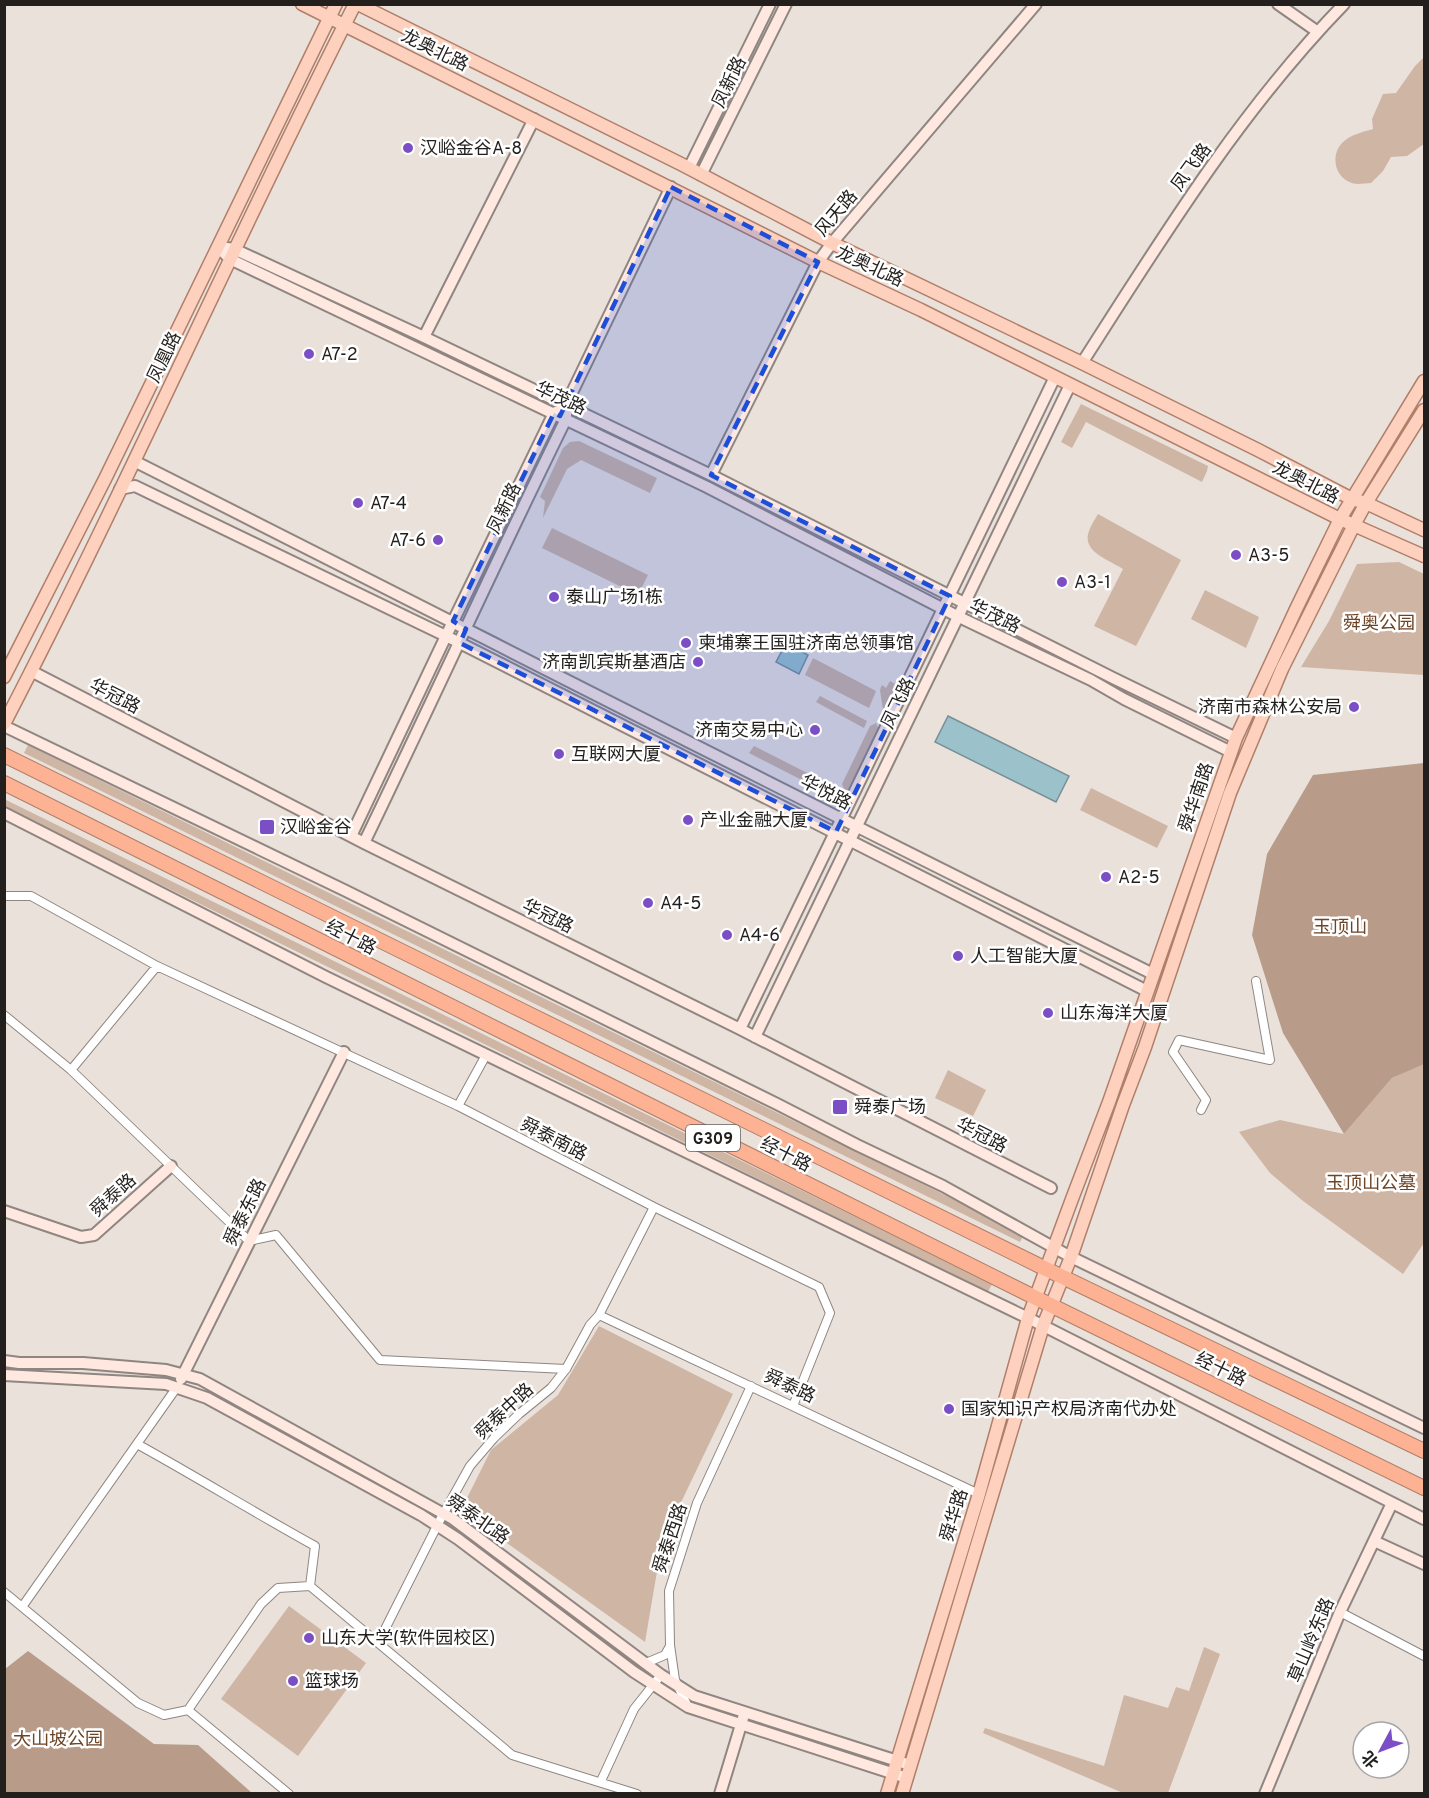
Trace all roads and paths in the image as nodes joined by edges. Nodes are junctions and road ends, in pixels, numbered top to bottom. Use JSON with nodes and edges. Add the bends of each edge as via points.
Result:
{"nodes":[{"id":1,"x":302,"y":4,"type":"edge"},
{"id":2,"x":336,"y":4,"type":"edge"},
{"id":3,"x":356,"y":4,"type":"edge"},
{"id":4,"x":770,"y":4,"type":"edge"},
{"id":5,"x":786,"y":4,"type":"edge"},
{"id":6,"x":1020,"y":4,"type":"edge"},
{"id":7,"x":1278,"y":4,"type":"edge"},
{"id":8,"x":1344,"y":4,"type":"edge"},
{"id":9,"x":1033,"y":8,"type":"edge"},
{"id":10,"x":330,"y":20,"type":"junction"},
{"id":11,"x":344,"y":26,"type":"junction"},
{"id":12,"x":1318,"y":32,"type":"junction"},
{"id":13,"x":534,"y":119,"type":"junction"},
{"id":14,"x":689,"y":168,"type":"junction"},
{"id":15,"x":701,"y":175,"type":"junction"},
{"id":16,"x":671,"y":187,"type":"junction"},
{"id":17,"x":832,"y":243,"type":"junction"},
{"id":18,"x":218,"y":247,"type":"junction"},
{"id":19,"x":232,"y":254,"type":"junction"},
{"id":20,"x":818,"y":262,"type":"junction"},
{"id":21,"x":424,"y":337,"type":"junction"},
{"id":22,"x":1082,"y":363,"type":"junction"},
{"id":23,"x":1055,"y":377,"type":"junction"},
{"id":24,"x":1425,"y":381,"type":"edge"},
{"id":25,"x":1070,"y":385,"type":"junction"},
{"id":26,"x":566,"y":405,"type":"junction"},
{"id":27,"x":1425,"y":410,"type":"edge"},
{"id":28,"x":554,"y":413,"type":"junction"},
{"id":29,"x":566,"y":419,"type":"junction"},
{"id":30,"x":134,"y":461,"type":"junction"},
{"id":31,"x":711,"y":476,"type":"junction"},
{"id":32,"x":120,"y":489,"type":"junction"},
{"id":33,"x":1352,"y":499,"type":"junction"},
{"id":34,"x":1366,"y":503,"type":"junction"},
{"id":35,"x":1340,"y":519,"type":"junction"},
{"id":36,"x":1354,"y":525,"type":"junction"},
{"id":37,"x":1425,"y":530,"type":"edge"},
{"id":38,"x":1425,"y":556,"type":"edge"},
{"id":39,"x":950,"y":596,"type":"junction"},
{"id":40,"x":965,"y":603,"type":"junction"},
{"id":41,"x":943,"y":609,"type":"junction"},
{"id":42,"x":959,"y":617,"type":"junction"},
{"id":43,"x":453,"y":621,"type":"junction"},
{"id":44,"x":466,"y":629,"type":"junction"},
{"id":45,"x":446,"y":636,"type":"junction"},
{"id":46,"x":460,"y":643,"type":"junction"},
{"id":47,"x":31,"y":671,"type":"junction"},
{"id":48,"x":4,"y":676,"type":"edge"},
{"id":49,"x":4,"y":725,"type":"edge"},
{"id":50,"x":1236,"y":738,"type":"junction"},
{"id":51,"x":1231,"y":752,"type":"junction"},
{"id":52,"x":4,"y":755,"type":"edge"},
{"id":53,"x":4,"y":783,"type":"edge"},
{"id":54,"x":4,"y":813,"type":"edge"},
{"id":55,"x":842,"y":819,"type":"junction"},
{"id":56,"x":856,"y":826,"type":"junction"},
{"id":57,"x":836,"y":832,"type":"junction"},
{"id":58,"x":351,"y":836,"type":"junction"},
{"id":59,"x":850,"y":839,"type":"junction"},
{"id":60,"x":364,"y":843,"type":"junction"},
{"id":61,"x":4,"y":896,"type":"edge"},
{"id":62,"x":157,"y":966,"type":"junction"},
{"id":63,"x":1153,"y":974,"type":"junction"},
{"id":64,"x":1256,"y":981,"type":"dead end"},
{"id":65,"x":1147,"y":991,"type":"junction"},
{"id":66,"x":4,"y":1015,"type":"edge"},
{"id":67,"x":740,"y":1029,"type":"junction"},
{"id":68,"x":755,"y":1037,"type":"junction"},
{"id":69,"x":344,"y":1052,"type":"junction"},
{"id":70,"x":486,"y":1054,"type":"junction"},
{"id":71,"x":71,"y":1070,"type":"junction"},
{"id":72,"x":458,"y":1106,"type":"junction"},
{"id":73,"x":1201,"y":1110,"type":"dead end"},
{"id":74,"x":171,"y":1166,"type":"junction"},
{"id":75,"x":1051,"y":1188,"type":"dead end"},
{"id":76,"x":654,"y":1208,"type":"junction"},
{"id":77,"x":4,"y":1211,"type":"edge"},
{"id":78,"x":249,"y":1241,"type":"junction"},
{"id":79,"x":1054,"y":1248,"type":"junction"},
{"id":80,"x":1071,"y":1257,"type":"junction"},
{"id":81,"x":1046,"y":1269,"type":"junction"},
{"id":82,"x":1063,"y":1277,"type":"junction"},
{"id":83,"x":1036,"y":1298,"type":"junction"},
{"id":84,"x":1051,"y":1305,"type":"junction"},
{"id":85,"x":599,"y":1315,"type":"junction"},
{"id":86,"x":1028,"y":1318,"type":"junction"},
{"id":87,"x":1043,"y":1326,"type":"junction"},
{"id":88,"x":4,"y":1361,"type":"edge"},
{"id":89,"x":566,"y":1369,"type":"junction"},
{"id":90,"x":4,"y":1375,"type":"edge"},
{"id":91,"x":184,"y":1375,"type":"junction"},
{"id":92,"x":751,"y":1386,"type":"junction"},
{"id":93,"x":177,"y":1387,"type":"junction"},
{"id":94,"x":793,"y":1406,"type":"junction"},
{"id":95,"x":1425,"y":1428,"type":"edge"},
{"id":96,"x":137,"y":1444,"type":"junction"},
{"id":97,"x":1425,"y":1452,"type":"edge"},
{"id":98,"x":1425,"y":1488,"type":"edge"},
{"id":99,"x":979,"y":1494,"type":"junction"},
{"id":100,"x":1392,"y":1503,"type":"junction"},
{"id":101,"x":440,"y":1519,"type":"junction"},
{"id":102,"x":1425,"y":1519,"type":"edge"},
{"id":103,"x":1374,"y":1541,"type":"junction"},
{"id":104,"x":1425,"y":1564,"type":"edge"},
{"id":105,"x":310,"y":1586,"type":"junction"},
{"id":106,"x":4,"y":1592,"type":"edge"},
{"id":107,"x":22,"y":1608,"type":"junction"},
{"id":108,"x":1340,"y":1612,"type":"junction"},
{"id":109,"x":378,"y":1643,"type":"junction"},
{"id":110,"x":670,"y":1645,"type":"junction"},
{"id":111,"x":1425,"y":1656,"type":"edge"},
{"id":112,"x":643,"y":1662,"type":"junction"},
{"id":113,"x":657,"y":1680,"type":"junction"},
{"id":114,"x":678,"y":1686,"type":"junction"},
{"id":115,"x":688,"y":1707,"type":"junction"},
{"id":116,"x":188,"y":1710,"type":"junction"},
{"id":117,"x":745,"y":1712,"type":"junction"},
{"id":118,"x":741,"y":1724,"type":"junction"},
{"id":119,"x":902,"y":1769,"type":"junction"},
{"id":120,"x":601,"y":1781,"type":"junction"},
{"id":121,"x":289,"y":1794,"type":"edge"},
{"id":122,"x":637,"y":1794,"type":"edge"},
{"id":123,"x":720,"y":1794,"type":"edge"},
{"id":124,"x":887,"y":1794,"type":"edge"},
{"id":125,"x":902,"y":1794,"type":"edge"},
{"id":126,"x":1265,"y":1794,"type":"edge"}],
"edges":[{"from":1,"to":10,"type":"main road","name":"龙奥北路"},
{"from":2,"to":10,"type":"main road","name":"凤凰路"},
{"from":3,"to":11,"type":"main road","name":"凤凰路"},
{"from":3,"to":14,"type":"main road","name":"龙奥北路"},
{"from":4,"to":14,"type":"street"},
{"from":5,"to":15,"type":"street","name":"凤新路"},
{"from":6,"to":9,"type":"street"},
{"from":7,"to":12,"type":"street"},
{"from":8,"to":12,"type":"street","name":"凤飞路"},
{"from":9,"to":17,"type":"street","name":"风天路"},
{"from":10,"to":11,"type":"main road","name":"龙奥北路"},
{"from":10,"to":18,"type":"main road","name":"凤凰路"},
{"from":11,"to":13,"type":"main road","name":"龙奥北路"},
{"from":11,"to":19,"type":"main road","name":"凤凰路"},
{"from":12,"to":22,"type":"street","name":"凤飞路","via":[[1258,102],[1189,198]]},
{"from":13,"to":16,"type":"main road","name":"龙奥北路"},
{"from":13,"to":21,"type":"street"},
{"from":14,"to":15,"type":"main road","name":"龙奥北路"},
{"from":15,"to":17,"type":"main road","name":"龙奥北路"},
{"from":16,"to":20,"type":"main road","name":"龙奥北路"},
{"from":16,"to":26,"type":"street","name":"凤新路"},
{"from":17,"to":20,"type":"street","name":"风天路"},
{"from":17,"to":22,"type":"main road","name":"龙奥北路"},
{"from":18,"to":19,"type":"street","name":"华茂路"},
{"from":18,"to":48,"type":"main road","name":"凤凰路"},
{"from":19,"to":21,"type":"street","name":"华茂路"},
{"from":19,"to":28,"type":"street","name":"华茂路"},
{"from":19,"to":30,"type":"main road","name":"凤凰路"},
{"from":20,"to":23,"type":"main road","name":"龙奥北路"},
{"from":20,"to":31,"type":"street","name":"风天路"},
{"from":21,"to":26,"type":"street","name":"华茂路"},
{"from":22,"to":33,"type":"main road","name":"龙奥北路"},
{"from":23,"to":25,"type":"main road","name":"龙奥北路"},
{"from":23,"to":39,"type":"street","name":"凤飞路"},
{"from":24,"to":33,"type":"main road","name":"舜华南路"},
{"from":25,"to":35,"type":"main road","name":"龙奥北路"},
{"from":25,"to":40,"type":"street","name":"凤飞路"},
{"from":26,"to":28,"type":"street"},
{"from":26,"to":29,"type":"street","name":"凤新路"},
{"from":26,"to":31,"type":"street","name":"华茂路"},
{"from":27,"to":34,"type":"main road","name":"舜华南路"},
{"from":28,"to":29,"type":"street","name":"华茂路"},
{"from":28,"to":43,"type":"street"},
{"from":29,"to":41,"type":"street","name":"华茂路","via":[[707,486]]},
{"from":29,"to":44,"type":"street","name":"凤新路"},
{"from":30,"to":32,"type":"main road","name":"凤凰路"},
{"from":30,"to":43,"type":"street","name":"华悦路"},
{"from":31,"to":39,"type":"street","name":"华茂路"},
{"from":32,"to":45,"type":"street","via":[[135,486]]},
{"from":32,"to":47,"type":"main road","name":"凤凰路"},
{"from":33,"to":34,"type":"main road","name":"龙奥北路"},
{"from":33,"to":35,"type":"main road","name":"舜华南路"},
{"from":34,"to":36,"type":"main road","name":"舜华南路"},
{"from":34,"to":37,"type":"main road","name":"龙奥北路"},
{"from":35,"to":36,"type":"main road","name":"龙奥北路"},
{"from":35,"to":50,"type":"main road","name":"舜华南路"},
{"from":36,"to":38,"type":"main road","name":"龙奥北路"},
{"from":36,"to":80,"type":"main road","name":"舜华南路","via":[[1282,669],[1230,793]]},
{"from":39,"to":40,"type":"street","name":"华茂路"},
{"from":39,"to":41,"type":"street","name":"凤飞路"},
{"from":40,"to":42,"type":"street","name":"凤飞路"},
{"from":40,"to":50,"type":"street","name":"华茂路"},
{"from":41,"to":42,"type":"street","name":"华茂路"},
{"from":41,"to":55,"type":"street","name":"凤飞路"},
{"from":42,"to":51,"type":"street","name":"华茂路"},
{"from":42,"to":56,"type":"street","name":"凤飞路"},
{"from":43,"to":44,"type":"street","name":"华悦路"},
{"from":43,"to":45,"type":"street"},
{"from":44,"to":46,"type":"street","name":"凤新路"},
{"from":44,"to":55,"type":"street","name":"华悦路"},
{"from":45,"to":46,"type":"street"},
{"from":45,"to":58,"type":"street"},
{"from":46,"to":57,"type":"street"},
{"from":46,"to":60,"type":"street","name":"凤新路"},
{"from":47,"to":49,"type":"main road","name":"凤凰路"},
{"from":47,"to":58,"type":"street","name":"华冠路"},
{"from":49,"to":79,"type":"street","via":[[934,1181]]},
{"from":50,"to":51,"type":"main road","name":"舜华南路"},
{"from":51,"to":63,"type":"main road","name":"舜华南路"},
{"from":52,"to":81,"type":"highway","name":"经十路","number":"G309"},
{"from":53,"to":83,"type":"highway","name":"经十路","number":"G309"},
{"from":54,"to":70,"type":"street"},
{"from":55,"to":56,"type":"street","name":"华悦路"},
{"from":55,"to":57,"type":"street","name":"凤飞路"},
{"from":56,"to":59,"type":"street","name":"凤飞路"},
{"from":56,"to":63,"type":"street","name":"华悦路"},
{"from":57,"to":59,"type":"street"},
{"from":57,"to":67,"type":"street","name":"凤飞路"},
{"from":58,"to":60,"type":"street","name":"华冠路"},
{"from":59,"to":65,"type":"street"},
{"from":59,"to":68,"type":"street","name":"凤飞路"},
{"from":60,"to":67,"type":"street","name":"华冠路"},
{"from":61,"to":62,"type":"street","name":"舜泰南路","via":[[31,896]]},
{"from":62,"to":69,"type":"street","name":"舜泰南路"},
{"from":62,"to":71,"type":"street"},
{"from":63,"to":65,"type":"main road","name":"舜华南路"},
{"from":64,"to":73,"type":"street","via":[[1270,1060],[1179,1040],[1173,1052],[1206,1101]]},
{"from":65,"to":79,"type":"main road","name":"舜华南路"},
{"from":66,"to":71,"type":"street"},
{"from":67,"to":68,"type":"street","name":"华冠路"},
{"from":68,"to":75,"type":"street","name":"华冠路"},
{"from":69,"to":72,"type":"street","name":"舜泰南路"},
{"from":69,"to":78,"type":"street","name":"舜泰东路"},
{"from":70,"to":72,"type":"street"},
{"from":70,"to":86,"type":"street"},
{"from":71,"to":74,"type":"street"},
{"from":72,"to":76,"type":"street","name":"舜泰南路"},
{"from":74,"to":77,"type":"street","name":"舜泰路","via":[[94,1235],[81,1238]]},
{"from":74,"to":78,"type":"street"},
{"from":76,"to":85,"type":"street"},
{"from":76,"to":94,"type":"street","name":"舜泰南路","via":[[819,1287],[830,1313]]},
{"from":78,"to":89,"type":"street","via":[[276,1235],[380,1359]]},
{"from":78,"to":91,"type":"street","name":"舜泰东路"},
{"from":79,"to":80,"type":"street","name":"经十路"},
{"from":79,"to":81,"type":"main road","name":"舜华路"},
{"from":80,"to":82,"type":"main road","name":"舜华路"},
{"from":80,"to":95,"type":"street","name":"经十路"},
{"from":81,"to":82,"type":"highway","name":"经十路","number":"G309"},
{"from":81,"to":83,"type":"main road","name":"舜华路"},
{"from":82,"to":84,"type":"main road","name":"舜华路"},
{"from":82,"to":97,"type":"highway","name":"经十路","number":"G309"},
{"from":83,"to":84,"type":"highway","name":"经十路","number":"G309"},
{"from":83,"to":86,"type":"main road","name":"舜华路"},
{"from":84,"to":87,"type":"main road","name":"舜华路"},
{"from":84,"to":98,"type":"highway","name":"经十路","number":"G309"},
{"from":85,"to":89,"type":"street","name":"舜泰中路"},
{"from":85,"to":92,"type":"street","name":"舜泰路"},
{"from":86,"to":87,"type":"street"},
{"from":86,"to":99,"type":"main road","name":"舜华路"},
{"from":87,"to":100,"type":"street"},
{"from":87,"to":119,"type":"main road","name":"舜华路"},
{"from":88,"to":91,"type":"street","name":"舜泰北路","via":[[166,1370]]},
{"from":89,"to":101,"type":"street","name":"舜泰中路","via":[[470,1466]]},
{"from":90,"to":93,"type":"street"},
{"from":91,"to":93,"type":"street","name":"舜泰东路"},
{"from":91,"to":101,"type":"street","name":"舜泰北路","via":[[200,1379]]},
{"from":92,"to":94,"type":"street","name":"舜泰路"},
{"from":92,"to":110,"type":"street","name":"舜泰西路","via":[[697,1503],[669,1591]]},
{"from":93,"to":96,"type":"street"},
{"from":93,"to":101,"type":"street","via":[[207,1398]]},
{"from":94,"to":99,"type":"street","name":"舜泰路"},
{"from":96,"to":105,"type":"street","via":[[315,1546]]},
{"from":96,"to":107,"type":"street"},
{"from":99,"to":119,"type":"main road","name":"舜华路"},
{"from":100,"to":102,"type":"street"},
{"from":100,"to":103,"type":"street","name":"草山岭东路"},
{"from":101,"to":109,"type":"street","name":"舜泰中路"},
{"from":101,"to":112,"type":"street","name":"舜泰北路","via":[[463,1526]]},
{"from":101,"to":113,"type":"street","via":[[458,1539],[634,1671]]},
{"from":103,"to":104,"type":"street"},
{"from":103,"to":108,"type":"street","name":"草山岭东路"},
{"from":105,"to":109,"type":"street"},
{"from":105,"to":116,"type":"street","via":[[278,1588],[261,1604]]},
{"from":106,"to":107,"type":"street"},
{"from":107,"to":116,"type":"street","via":[[138,1703],[164,1715]]},
{"from":108,"to":111,"type":"street"},
{"from":108,"to":126,"type":"street","name":"草山岭东路"},
{"from":109,"to":120,"type":"street","via":[[512,1755]]},
{"from":110,"to":112,"type":"street","via":[[665,1655]]},
{"from":110,"to":114,"type":"street","name":"舜泰西路"},
{"from":112,"to":113,"type":"street","name":"舜泰北路"},
{"from":113,"to":114,"type":"street","name":"舜泰北路"},
{"from":113,"to":115,"type":"street"},
{"from":113,"to":120,"type":"street","via":[[634,1709]]},
{"from":114,"to":115,"type":"street","name":"舜泰西路"},
{"from":114,"to":117,"type":"street","name":"舜泰北路","via":[[694,1696]]},
{"from":115,"to":118,"type":"street"},
{"from":116,"to":121,"type":"street"},
{"from":117,"to":118,"type":"street"},
{"from":117,"to":119,"type":"street","name":"舜泰北路"},
{"from":118,"to":119,"type":"street"},
{"from":118,"to":123,"type":"street"},
{"from":119,"to":124,"type":"main road","name":"舜华路"},
{"from":119,"to":125,"type":"main road","name":"舜华路"},
{"from":120,"to":122,"type":"street"}]}
